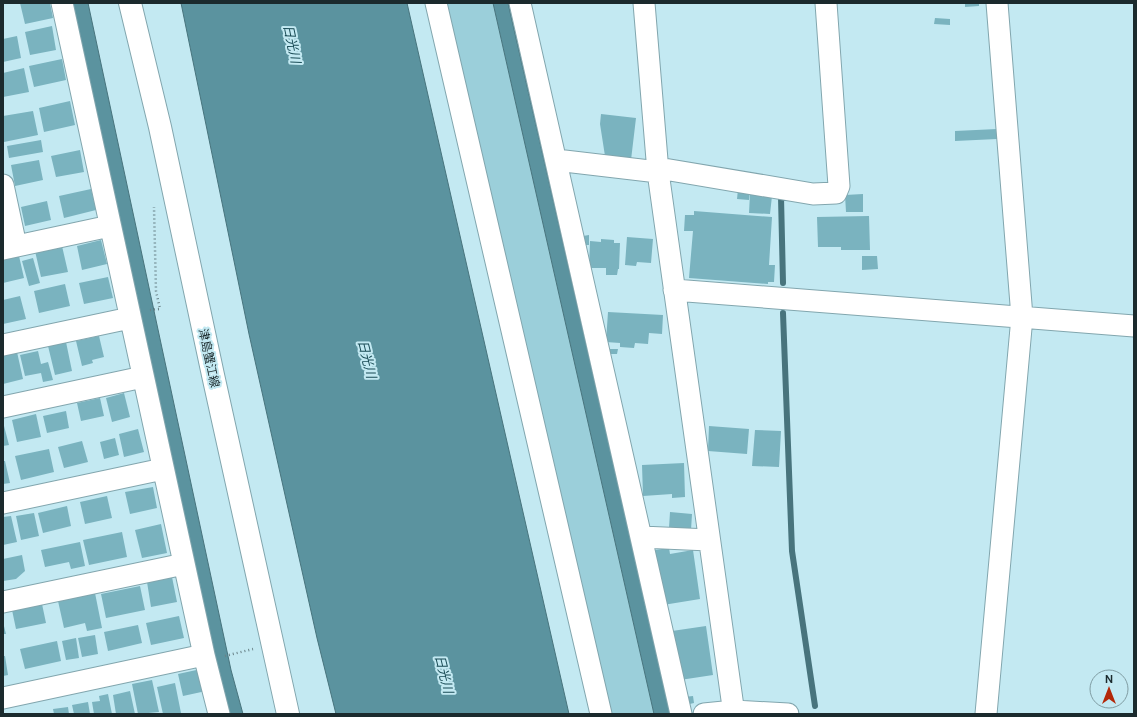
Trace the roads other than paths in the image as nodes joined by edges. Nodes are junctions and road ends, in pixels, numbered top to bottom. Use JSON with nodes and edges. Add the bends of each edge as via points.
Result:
{"nodes":[{"id":1,"x":62,"y":3,"type":"edge"},
{"id":2,"x":130,"y":3,"type":"edge"},
{"id":3,"x":436,"y":3,"type":"edge"},
{"id":4,"x":520,"y":3,"type":"edge"},
{"id":5,"x":644,"y":3,"type":"edge"},
{"id":6,"x":826,"y":3,"type":"edge"},
{"id":7,"x":997,"y":3,"type":"edge"},
{"id":8,"x":556,"y":160,"type":"junction"},
{"id":9,"x":658,"y":170,"type":"junction"},
{"id":10,"x":3,"y":185,"type":"edge"},
{"id":11,"x":110,"y":226,"type":"junction"},
{"id":12,"x":10,"y":248,"type":"edge"},
{"id":13,"x":674,"y":290,"type":"junction"},
{"id":14,"x":1022,"y":317,"type":"junction"},
{"id":15,"x":130,"y":318,"type":"junction"},
{"id":16,"x":1134,"y":326,"type":"edge"},
{"id":17,"x":3,"y":345,"type":"edge"},
{"id":18,"x":143,"y":377,"type":"junction"},
{"id":19,"x":3,"y":407,"type":"edge"},
{"id":20,"x":163,"y":469,"type":"junction"},
{"id":21,"x":3,"y":503,"type":"edge"},
{"id":22,"x":641,"y":537,"type":"junction"},
{"id":23,"x":709,"y":540,"type":"junction"},
{"id":24,"x":184,"y":564,"type":"junction"},
{"id":25,"x":3,"y":602,"type":"edge"},
{"id":26,"x":204,"y":655,"type":"junction"},
{"id":27,"x":3,"y":698,"type":"edge"},
{"id":28,"x":734,"y":713,"type":"edge"},
{"id":29,"x":219,"y":714,"type":"edge"},
{"id":30,"x":288,"y":714,"type":"edge"},
{"id":31,"x":601,"y":714,"type":"edge"},
{"id":32,"x":681,"y":714,"type":"edge"},
{"id":33,"x":704,"y":714,"type":"edge"},
{"id":34,"x":788,"y":714,"type":"edge"},
{"id":35,"x":986,"y":714,"type":"edge"}],
"edges":[{"from":1,"to":11,"type":"street"},
{"from":2,"to":30,"type":"main road","name":"津島蟹江線","via":[[160,127]]},
{"from":3,"to":31,"type":"street"},
{"from":4,"to":8,"type":"street"},
{"from":5,"to":9,"type":"street"},
{"from":6,"to":9,"type":"street","via":[[839,186],[836,193],[813,194]]},
{"from":7,"to":14,"type":"street"},
{"from":8,"to":9,"type":"street"},
{"from":8,"to":22,"type":"street"},
{"from":9,"to":13,"type":"street"},
{"from":10,"to":12,"type":"street"},
{"from":11,"to":12,"type":"street"},
{"from":11,"to":15,"type":"street"},
{"from":13,"to":14,"type":"street"},
{"from":13,"to":23,"type":"street"},
{"from":14,"to":16,"type":"street"},
{"from":14,"to":35,"type":"street"},
{"from":15,"to":17,"type":"street"},
{"from":15,"to":18,"type":"street"},
{"from":18,"to":19,"type":"street"},
{"from":18,"to":20,"type":"street"},
{"from":20,"to":21,"type":"street"},
{"from":20,"to":24,"type":"street"},
{"from":22,"to":23,"type":"street"},
{"from":22,"to":32,"type":"street"},
{"from":23,"to":28,"type":"street"},
{"from":24,"to":25,"type":"street"},
{"from":24,"to":26,"type":"street"},
{"from":26,"to":27,"type":"street"},
{"from":26,"to":29,"type":"street"},
{"from":28,"to":33,"type":"street"},
{"from":28,"to":34,"type":"street"}]}
